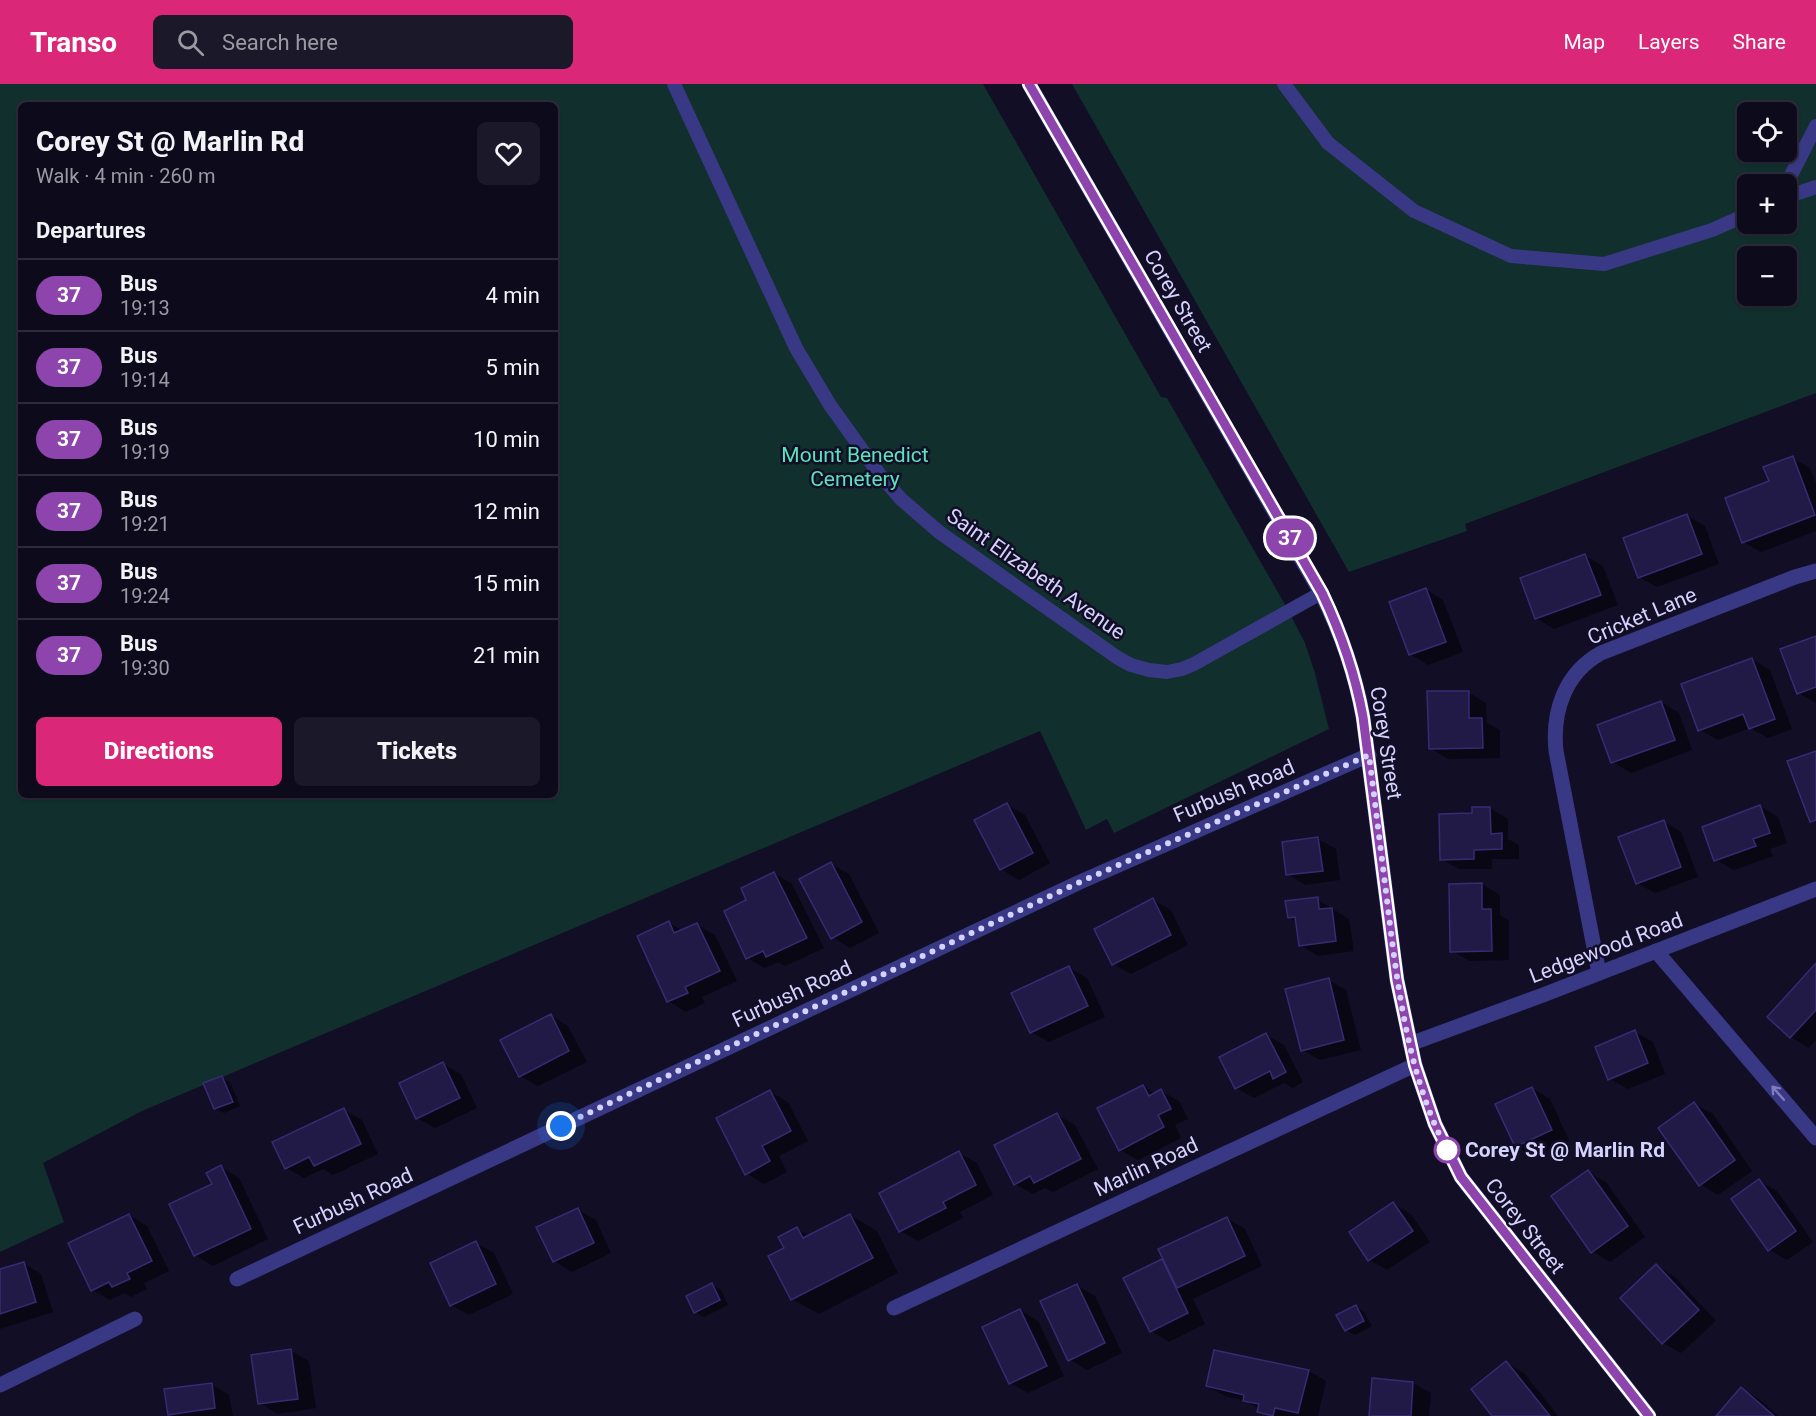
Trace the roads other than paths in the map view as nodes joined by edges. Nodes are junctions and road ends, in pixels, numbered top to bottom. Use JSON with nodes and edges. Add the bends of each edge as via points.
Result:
{"nodes":[{"id":1,"x":674,"y":84,"type":"edge"},
{"id":2,"x":1029,"y":84,"type":"edge"},
{"id":3,"x":1284,"y":84,"type":"edge"},
{"id":4,"x":1816,"y":126,"type":"edge"},
{"id":5,"x":1792,"y":174,"type":"edge"},
{"id":6,"x":1816,"y":187,"type":"edge"},
{"id":7,"x":1797,"y":193,"type":"edge"},
{"id":8,"x":1737,"y":219,"type":"edge"},
{"id":9,"x":1816,"y":571,"type":"edge"},
{"id":10,"x":1322,"y":593,"type":"junction"},
{"id":11,"x":1369,"y":755,"type":"junction"},
{"id":12,"x":1816,"y":889,"type":"edge"},
{"id":13,"x":1656,"y":951,"type":"junction"},
{"id":14,"x":1599,"y":973,"type":"junction"},
{"id":15,"x":1410,"y":1044,"type":"junction"},
{"id":16,"x":1415,"y":1065,"type":"junction"},
{"id":17,"x":1816,"y":1138,"type":"edge"},
{"id":18,"x":237,"y":1279,"type":"dead end"},
{"id":19,"x":894,"y":1308,"type":"dead end"},
{"id":20,"x":135,"y":1319,"type":"dead end"},
{"id":21,"x":0,"y":1385,"type":"edge"},
{"id":22,"x":1649,"y":1416,"type":"edge"}],
"edges":[{"from":1,"to":10,"type":"lane","name":"Saint Elizabeth Avenue","via":[[796,348],[830,405],[880,475],[939,532],[1118,658],[1149,670],[1167,672],[1194,664]]},
{"from":2,"to":10,"type":"street","name":"Corey Street"},
{"from":3,"to":8,"type":"lane","via":[[1328,143],[1414,211],[1511,256],[1604,264]]},
{"from":4,"to":5,"type":"lane"},
{"from":6,"to":7,"type":"lane"},
{"from":9,"to":14,"type":"street","name":"Cricket Lane","via":[[1602,653],[1577,671],[1563,693],[1556,716],[1556,751]]},
{"from":10,"to":11,"type":"street","name":"Corey Street","via":[[1358,689]]},
{"from":11,"to":15,"type":"street","name":"Corey Street","via":[[1397,980]]},
{"from":11,"to":18,"type":"street","name":"Furbush Road","via":[[1080,882]]},
{"from":12,"to":13,"type":"street","name":"Ledgewood Road"},
{"from":13,"to":14,"type":"street","name":"Ledgewood Road"},
{"from":17,"to":13,"type":"street","one_way":true},
{"from":14,"to":15,"type":"street","name":"Ledgewood Road"},
{"from":15,"to":16,"type":"street","name":"Corey Street"},
{"from":16,"to":19,"type":"street","name":"Marlin Road"},
{"from":16,"to":22,"type":"street","name":"Corey Street","via":[[1435,1124],[1461,1177]]},
{"from":20,"to":21,"type":"street"}]}
